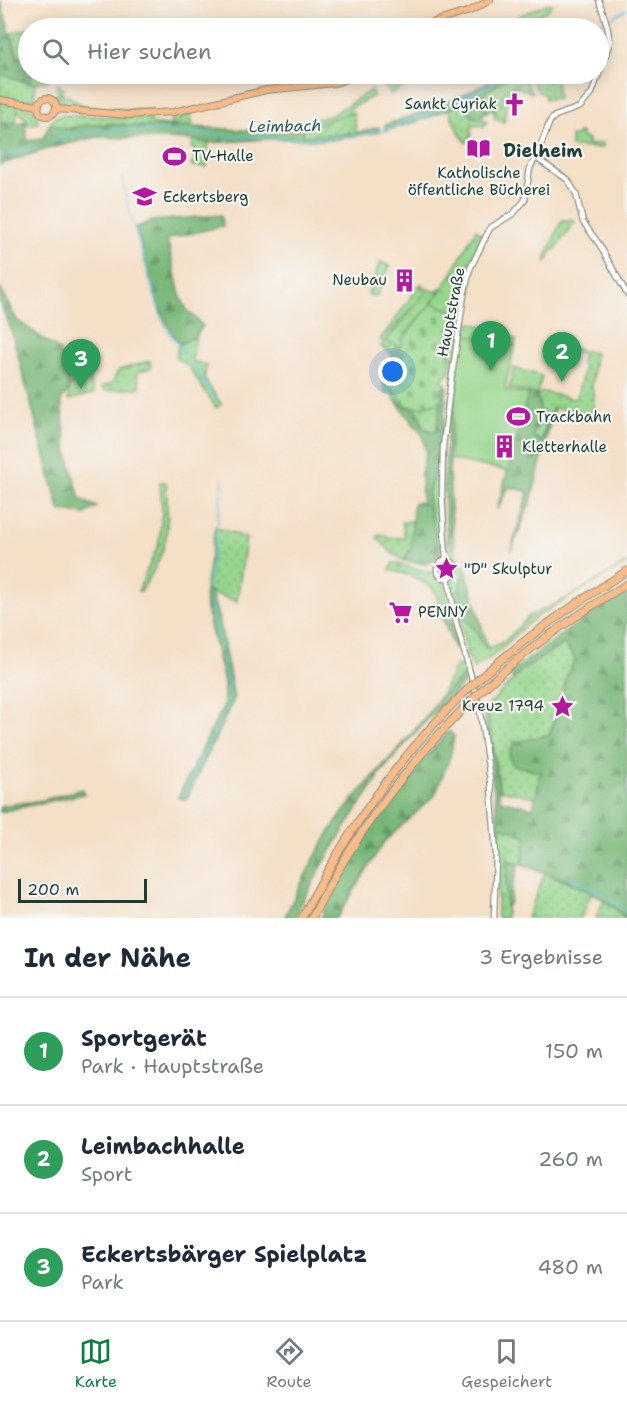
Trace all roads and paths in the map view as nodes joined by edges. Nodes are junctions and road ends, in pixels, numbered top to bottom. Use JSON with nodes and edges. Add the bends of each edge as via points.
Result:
{"nodes":[{"id":1,"x":490,"y":0,"type":"edge"},
{"id":2,"x":599,"y":0,"type":"edge"},
{"id":3,"x":449,"y":18,"type":"edge"},
{"id":4,"x":606,"y":18,"type":"edge"},
{"id":5,"x":325,"y":84,"type":"edge"},
{"id":6,"x":595,"y":84,"type":"edge"},
{"id":7,"x":0,"y":100,"type":"edge"},
{"id":8,"x":39,"y":106,"type":"junction"},
{"id":9,"x":56,"y":109,"type":"junction"},
{"id":10,"x":536,"y":158,"type":"junction"},
{"id":11,"x":627,"y":294,"type":"edge"},
{"id":12,"x":446,"y":560,"type":"junction"},
{"id":13,"x":627,"y":571,"type":"edge"},
{"id":14,"x":448,"y":577,"type":"junction"},
{"id":15,"x":627,"y":584,"type":"edge"},
{"id":16,"x":302,"y":918,"type":"edge"},
{"id":17,"x":312,"y":918,"type":"edge"},
{"id":18,"x":494,"y":918,"type":"edge"}],
"edges":[{"from":1,"to":3,"type":"main road"},
{"from":2,"to":4,"type":"street","name":"Hauptstraße"},
{"from":5,"to":9,"type":"main road","via":[[267,90],[176,112],[128,115]]},
{"from":6,"to":10,"type":"street","name":"Hauptstraße","via":[[580,107],[553,118]]},
{"from":7,"to":8,"type":"main road"},
{"from":8,"to":9,"type":"main road","via":[[46,116]]},
{"from":8,"to":9,"type":"main road","via":[[49,99]]},
{"from":10,"to":11,"type":"street","via":[[568,180],[583,222]]},
{"from":10,"to":12,"type":"street","name":"Hauptstraße","via":[[530,168],[525,200],[514,213],[490,228],[470,269],[464,295],[448,395],[442,484]]},
{"from":12,"to":14,"type":"street","via":[[455,566]]},
{"from":12,"to":14,"type":"street","via":[[438,571]]},
{"from":13,"to":16,"type":"highway","bridge":true,"via":[[532,634],[425,732],[378,790]]},
{"from":14,"to":18,"type":"street","via":[[479,705],[491,787],[496,855]]},
{"from":15,"to":17,"type":"highway","bridge":true,"via":[[545,637],[483,689],[433,739],[387,796],[333,878]]}]}
